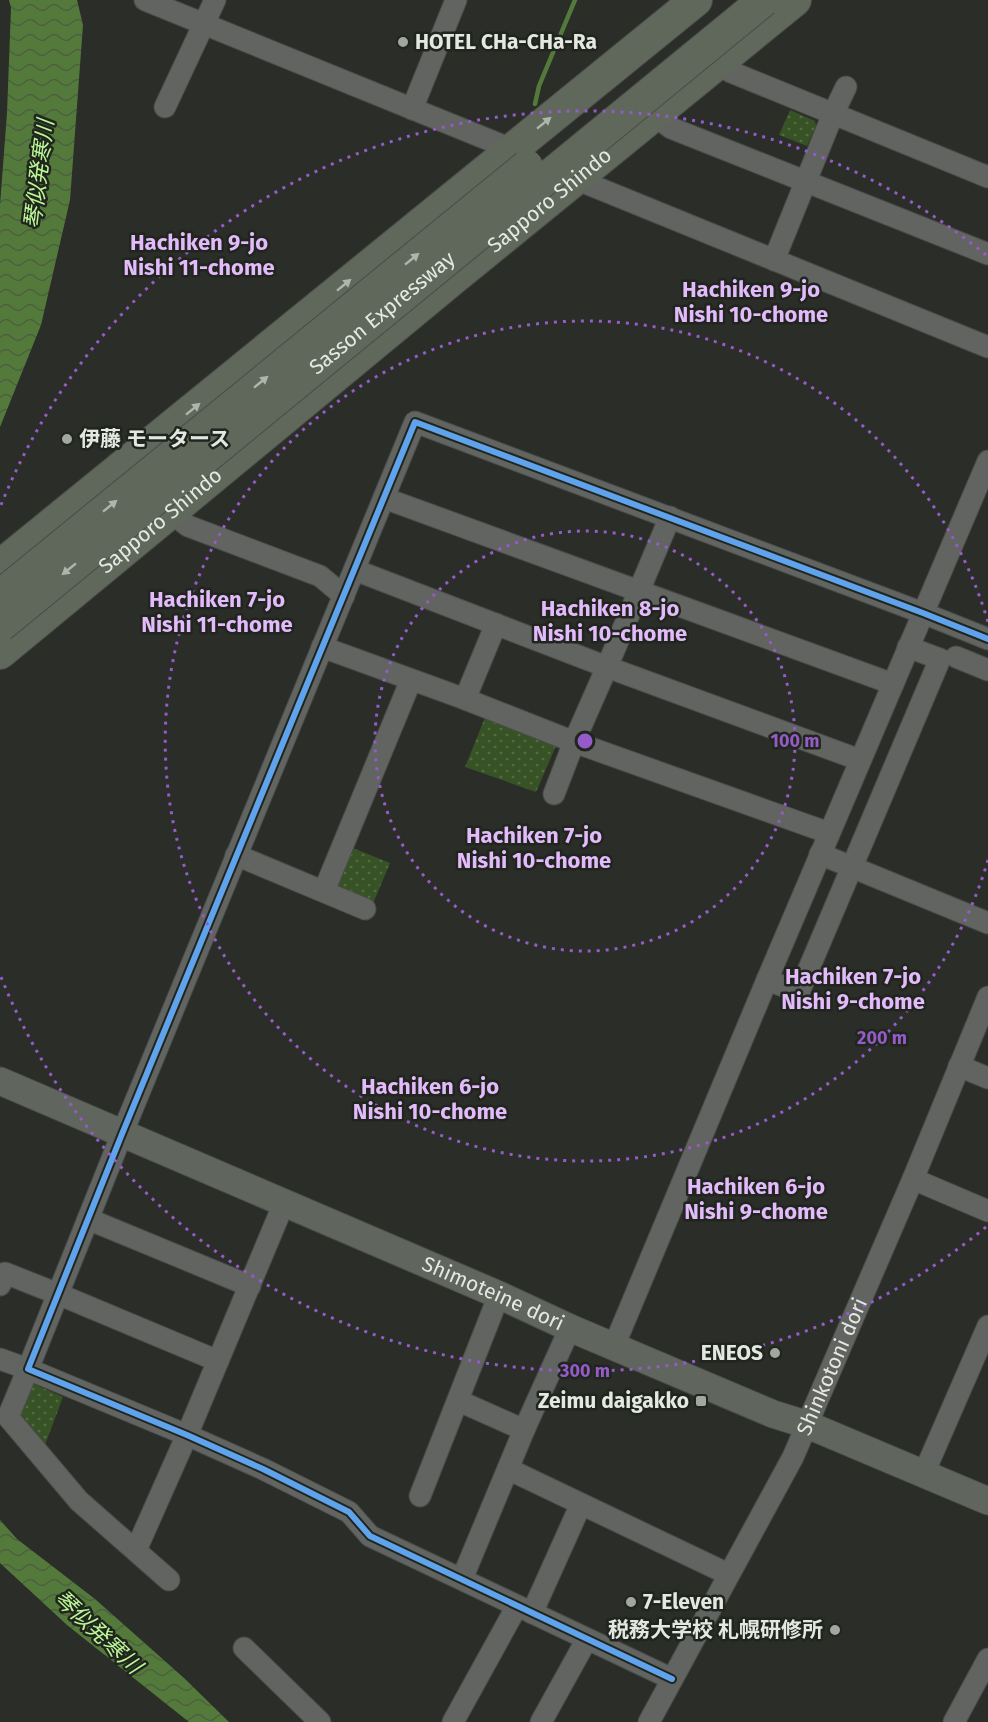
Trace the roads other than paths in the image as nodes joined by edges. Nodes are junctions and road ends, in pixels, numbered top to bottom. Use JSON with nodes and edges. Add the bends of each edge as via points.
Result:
{"nodes":[{"id":1,"x":145,"y":0,"type":"edge"},
{"id":2,"x":215,"y":0,"type":"edge"},
{"id":3,"x":456,"y":0,"type":"edge"},
{"id":4,"x":696,"y":0,"type":"edge"},
{"id":5,"x":731,"y":0,"type":"edge"},
{"id":6,"x":764,"y":0,"type":"edge"},
{"id":7,"x":795,"y":0,"type":"edge"},
{"id":8,"x":204,"y":24,"type":"junction"},
{"id":9,"x":718,"y":63,"type":"junction"},
{"id":10,"x":846,"y":87,"type":"dead end"},
{"id":11,"x":165,"y":107,"type":"dead end"},
{"id":12,"x":412,"y":109,"type":"junction"},
{"id":13,"x":833,"y":114,"type":"junction"},
{"id":14,"x":654,"y":115,"type":"junction"},
{"id":15,"x":511,"y":149,"type":"junction"},
{"id":16,"x":580,"y":175,"type":"junction"},
{"id":17,"x":988,"y":177,"type":"edge"},
{"id":18,"x":805,"y":182,"type":"junction"},
{"id":19,"x":988,"y":254,"type":"edge"},
{"id":20,"x":774,"y":260,"type":"junction"},
{"id":21,"x":988,"y":347,"type":"edge"},
{"id":22,"x":988,"y":461,"type":"edge"},
{"id":23,"x":384,"y":498,"type":"junction"},
{"id":24,"x":170,"y":513,"type":"junction"},
{"id":25,"x":670,"y":517,"type":"junction"},
{"id":26,"x":9,"y":559,"type":"edge"},
{"id":27,"x":354,"y":570,"type":"junction"},
{"id":28,"x":639,"y":592,"type":"junction"},
{"id":29,"x":0,"y":596,"type":"edge"},
{"id":30,"x":344,"y":596,"type":"junction"},
{"id":31,"x":923,"y":613,"type":"junction"},
{"id":32,"x":496,"y":624,"type":"junction"},
{"id":33,"x":0,"y":626,"type":"edge"},
{"id":34,"x":988,"y":639,"type":"edge"},
{"id":35,"x":322,"y":647,"type":"junction"},
{"id":36,"x":909,"y":647,"type":"junction"},
{"id":37,"x":0,"y":653,"type":"edge"},
{"id":38,"x":956,"y":657,"type":"dead end"},
{"id":39,"x":607,"y":667,"type":"junction"},
{"id":40,"x":988,"y":670,"type":"edge"},
{"id":41,"x":411,"y":680,"type":"junction"},
{"id":42,"x":892,"y":684,"type":"junction"},
{"id":43,"x":465,"y":699,"type":"junction"},
{"id":44,"x":574,"y":742,"type":"junction"},
{"id":45,"x":860,"y":760,"type":"junction"},
{"id":46,"x":554,"y":794,"type":"dead end"},
{"id":47,"x":829,"y":833,"type":"junction"},
{"id":48,"x":820,"y":854,"type":"junction"},
{"id":49,"x":236,"y":855,"type":"junction"},
{"id":50,"x":851,"y":867,"type":"junction"},
{"id":51,"x":324,"y":891,"type":"junction"},
{"id":52,"x":365,"y":909,"type":"dead end"},
{"id":53,"x":988,"y":923,"type":"edge"},
{"id":54,"x":766,"y":980,"type":"junction"},
{"id":55,"x":988,"y":997,"type":"edge"},
{"id":56,"x":959,"y":1066,"type":"junction"},
{"id":57,"x":988,"y":1078,"type":"edge"},
{"id":58,"x":0,"y":1081,"type":"edge"},
{"id":59,"x":122,"y":1134,"type":"junction"},
{"id":60,"x":913,"y":1179,"type":"junction"},
{"id":61,"x":284,"y":1203,"type":"junction"},
{"id":62,"x":988,"y":1211,"type":"edge"},
{"id":63,"x":88,"y":1219,"type":"junction"},
{"id":64,"x":0,"y":1285,"type":"edge"},
{"id":65,"x":250,"y":1286,"type":"junction"},
{"id":66,"x":58,"y":1294,"type":"junction"},
{"id":67,"x":499,"y":1295,"type":"junction"},
{"id":68,"x":988,"y":1326,"type":"edge"},
{"id":69,"x":570,"y":1328,"type":"junction"},
{"id":70,"x":614,"y":1346,"type":"junction"},
{"id":71,"x":983,"y":1350,"type":"edge"},
{"id":72,"x":0,"y":1359,"type":"edge"},
{"id":73,"x":218,"y":1361,"type":"junction"},
{"id":74,"x":28,"y":1369,"type":"junction"},
{"id":75,"x":459,"y":1401,"type":"junction"},
{"id":76,"x":808,"y":1425,"type":"junction"},
{"id":77,"x":524,"y":1431,"type":"junction"},
{"id":78,"x":188,"y":1435,"type":"junction"},
{"id":79,"x":508,"y":1469,"type":"junction"},
{"id":80,"x":924,"y":1473,"type":"junction"},
{"id":81,"x":420,"y":1496,"type":"dead end"},
{"id":82,"x":988,"y":1500,"type":"edge"},
{"id":83,"x":581,"y":1504,"type":"junction"},
{"id":84,"x":136,"y":1550,"type":"junction"},
{"id":85,"x":728,"y":1574,"type":"junction"},
{"id":86,"x":462,"y":1579,"type":"junction"},
{"id":87,"x":169,"y":1580,"type":"dead end"},
{"id":88,"x":524,"y":1609,"type":"junction"},
{"id":89,"x":587,"y":1639,"type":"junction"},
{"id":90,"x":244,"y":1648,"type":"dead end"},
{"id":91,"x":988,"y":1659,"type":"edge"},
{"id":92,"x":672,"y":1679,"type":"junction"},
{"id":93,"x":651,"y":1721,"type":"edge"},
{"id":94,"x":320,"y":1722,"type":"edge"},
{"id":95,"x":453,"y":1722,"type":"edge"},
{"id":96,"x":541,"y":1722,"type":"edge"},
{"id":97,"x":954,"y":1722,"type":"edge"}],
"edges":[{"from":1,"to":8,"type":"street"},
{"from":2,"to":8,"type":"street"},
{"from":3,"to":12,"type":"street"},
{"from":15,"to":4,"type":"highway","one_way":true},
{"from":29,"to":5,"type":"highway","name":"Sasson Expressway","one_way":true,"bridge":true},
{"from":6,"to":33,"type":"highway","name":"Sasson Expressway","one_way":true,"bridge":true},
{"from":7,"to":9,"type":"highway","name":"Sapporo Shindo"},
{"from":8,"to":11,"type":"street"},
{"from":8,"to":12,"type":"street"},
{"from":9,"to":13,"type":"street"},
{"from":9,"to":14,"type":"highway","name":"Sapporo Shindo"},
{"from":10,"to":13,"type":"street"},
{"from":12,"to":15,"type":"street"},
{"from":13,"to":17,"type":"street"},
{"from":13,"to":18,"type":"street"},
{"from":14,"to":16,"type":"highway","name":"Sapporo Shindo"},
{"from":14,"to":18,"type":"street","via":[[671,128]]},
{"from":15,"to":16,"type":"street"},
{"from":26,"to":15,"type":"highway","one_way":true},
{"from":16,"to":20,"type":"street","via":[[588,184]]},
{"from":16,"to":24,"type":"highway","name":"Sapporo Shindo"},
{"from":18,"to":19,"type":"street"},
{"from":18,"to":20,"type":"street"},
{"from":20,"to":21,"type":"street"},
{"from":22,"to":31,"type":"street"},
{"from":23,"to":25,"type":"street","via":[[416,422]]},
{"from":23,"to":27,"type":"street"},
{"from":23,"to":28,"type":"street"},
{"from":24,"to":30,"type":"street","via":[[188,526],[320,576]]},
{"from":24,"to":37,"type":"highway","name":"Sapporo Shindo"},
{"from":25,"to":28,"type":"street"},
{"from":25,"to":31,"type":"street"},
{"from":27,"to":30,"type":"street"},
{"from":27,"to":32,"type":"street"},
{"from":28,"to":39,"type":"street"},
{"from":28,"to":42,"type":"street"},
{"from":30,"to":35,"type":"street"},
{"from":31,"to":34,"type":"street"},
{"from":31,"to":36,"type":"street"},
{"from":32,"to":39,"type":"street"},
{"from":32,"to":43,"type":"street"},
{"from":35,"to":41,"type":"street"},
{"from":35,"to":49,"type":"street"},
{"from":36,"to":42,"type":"street"},
{"from":36,"to":50,"type":"street","via":[[940,659]]},
{"from":38,"to":40,"type":"street"},
{"from":39,"to":44,"type":"street"},
{"from":39,"to":45,"type":"street"},
{"from":41,"to":43,"type":"street"},
{"from":41,"to":51,"type":"street"},
{"from":42,"to":45,"type":"street"},
{"from":43,"to":44,"type":"street"},
{"from":44,"to":46,"type":"street"},
{"from":44,"to":47,"type":"street"},
{"from":45,"to":47,"type":"street"},
{"from":47,"to":48,"type":"street"},
{"from":48,"to":50,"type":"street"},
{"from":48,"to":54,"type":"street"},
{"from":49,"to":51,"type":"street"},
{"from":49,"to":59,"type":"street"},
{"from":50,"to":53,"type":"street"},
{"from":50,"to":54,"type":"street","via":[[800,992]]},
{"from":51,"to":52,"type":"street"},
{"from":54,"to":70,"type":"street"},
{"from":55,"to":56,"type":"street","name":"Shinkotoni dori"},
{"from":56,"to":57,"type":"street"},
{"from":56,"to":60,"type":"street","name":"Shinkotoni dori"},
{"from":58,"to":59,"type":"main road","name":"Shimoteine dori"},
{"from":59,"to":61,"type":"main road","name":"Shimoteine dori"},
{"from":59,"to":63,"type":"street"},
{"from":60,"to":62,"type":"street"},
{"from":60,"to":76,"type":"street","name":"Shinkotoni dori"},
{"from":61,"to":65,"type":"street"},
{"from":61,"to":67,"type":"main road","name":"Shimoteine dori"},
{"from":63,"to":65,"type":"street"},
{"from":63,"to":66,"type":"street"},
{"from":64,"to":66,"type":"street","via":[[5,1273]]},
{"from":65,"to":73,"type":"street"},
{"from":66,"to":73,"type":"street"},
{"from":66,"to":74,"type":"street"},
{"from":67,"to":69,"type":"main road","name":"Shimoteine dori"},
{"from":67,"to":75,"type":"street"},
{"from":68,"to":71,"type":"street"},
{"from":69,"to":70,"type":"main road","name":"Shimoteine dori"},
{"from":69,"to":77,"type":"street"},
{"from":70,"to":76,"type":"main road","name":"Shimoteine dori","via":[[773,1414]]},
{"from":71,"to":80,"type":"street"},
{"from":72,"to":74,"type":"street"},
{"from":73,"to":78,"type":"street"},
{"from":74,"to":78,"type":"street"},
{"from":74,"to":84,"type":"street","via":[[8,1417],[79,1501]]},
{"from":75,"to":77,"type":"street"},
{"from":75,"to":81,"type":"street"},
{"from":76,"to":80,"type":"main road","name":"Shimoteine dori"},
{"from":76,"to":85,"type":"street","name":"Shinkotoni dori"},
{"from":77,"to":79,"type":"street"},
{"from":78,"to":84,"type":"street"},
{"from":78,"to":86,"type":"street","via":[[349,1512],[370,1536]]},
{"from":79,"to":83,"type":"street"},
{"from":79,"to":86,"type":"street"},
{"from":80,"to":82,"type":"main road","name":"Shimoteine dori"},
{"from":83,"to":85,"type":"street"},
{"from":83,"to":88,"type":"street"},
{"from":84,"to":87,"type":"street"},
{"from":85,"to":92,"type":"street","name":"Shinkotoni dori"},
{"from":86,"to":88,"type":"street"},
{"from":88,"to":89,"type":"street"},
{"from":88,"to":95,"type":"street"},
{"from":89,"to":92,"type":"street"},
{"from":89,"to":96,"type":"street"},
{"from":90,"to":94,"type":"street"},
{"from":91,"to":97,"type":"street"},
{"from":92,"to":93,"type":"street","name":"Shinkotoni dori"}]}
